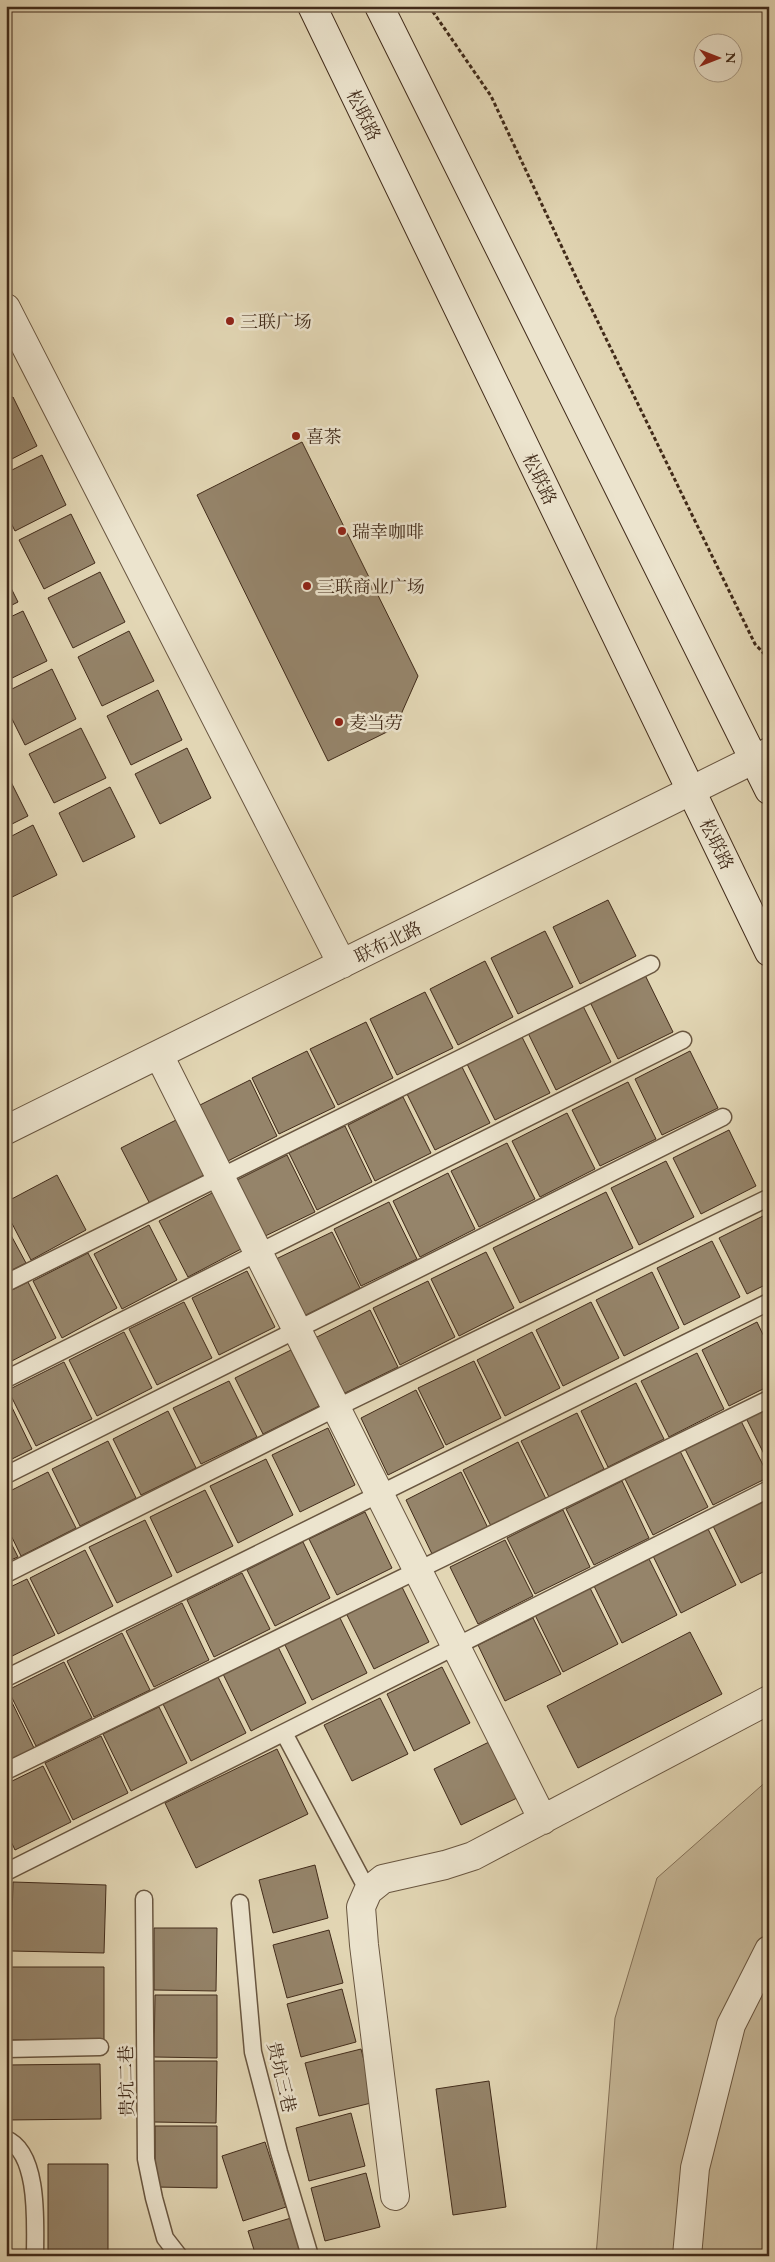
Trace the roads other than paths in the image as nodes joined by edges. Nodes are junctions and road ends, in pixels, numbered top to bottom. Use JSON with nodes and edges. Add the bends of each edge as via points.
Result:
{"nodes":[{"id":1,"x":312,"y":6,"type":"edge"},
{"id":2,"x":380,"y":6,"type":"edge"},
{"id":3,"x":6,"y":308,"type":"edge"},
{"id":4,"x":16,"y":353,"type":"edge"},
{"id":5,"x":761,"y":756,"type":"edge"},
{"id":6,"x":769,"y":790,"type":"edge"},
{"id":7,"x":691,"y":791,"type":"junction"},
{"id":8,"x":769,"y":952,"type":"edge"},
{"id":9,"x":342,"y":964,"type":"junction"},
{"id":10,"x":651,"y":964,"type":"dead end"},
{"id":11,"x":683,"y":1040,"type":"dead end"},
{"id":12,"x":159,"y":1055,"type":"junction"},
{"id":13,"x":723,"y":1117,"type":"dead end"},
{"id":14,"x":6,"y":1130,"type":"edge"},
{"id":15,"x":220,"y":1177,"type":"junction"},
{"id":16,"x":768,"y":1198,"type":"edge"},
{"id":17,"x":258,"y":1253,"type":"junction"},
{"id":18,"x":6,"y":1283,"type":"edge"},
{"id":19,"x":769,"y":1302,"type":"edge"},
{"id":20,"x":297,"y":1330,"type":"junction"},
{"id":21,"x":6,"y":1379,"type":"edge"},
{"id":22,"x":769,"y":1399,"type":"edge"},
{"id":23,"x":336,"y":1408,"type":"junction"},
{"id":24,"x":6,"y":1475,"type":"edge"},
{"id":25,"x":769,"y":1489,"type":"edge"},
{"id":26,"x":379,"y":1494,"type":"junction"},
{"id":27,"x":417,"y":1570,"type":"junction"},
{"id":28,"x":6,"y":1574,"type":"edge"},
{"id":29,"x":456,"y":1647,"type":"junction"},
{"id":30,"x":6,"y":1678,"type":"edge"},
{"id":31,"x":769,"y":1700,"type":"edge"},
{"id":32,"x":284,"y":1733,"type":"junction"},
{"id":33,"x":6,"y":1771,"type":"edge"},
{"id":34,"x":543,"y":1820,"type":"junction"},
{"id":35,"x":6,"y":1872,"type":"edge"},
{"id":36,"x":368,"y":1891,"type":"junction"},
{"id":37,"x":144,"y":1899,"type":"dead end"},
{"id":38,"x":240,"y":1903,"type":"dead end"},
{"id":39,"x":769,"y":1950,"type":"edge"},
{"id":40,"x":100,"y":2047,"type":"dead end"},
{"id":41,"x":6,"y":2049,"type":"edge"},
{"id":42,"x":6,"y":2139,"type":"edge"},
{"id":43,"x":396,"y":2196,"type":"dead end"},
{"id":44,"x":35,"y":2256,"type":"edge"},
{"id":45,"x":179,"y":2256,"type":"edge"},
{"id":46,"x":310,"y":2256,"type":"edge"},
{"id":47,"x":687,"y":2256,"type":"edge"}],
"edges":[{"from":1,"to":7,"type":"street","name":"松联路"},
{"from":2,"to":5,"type":"street"},
{"from":3,"to":4,"type":"street"},
{"from":4,"to":9,"type":"street"},
{"from":5,"to":6,"type":"street"},
{"from":5,"to":7,"type":"street","name":"联布北路"},
{"from":7,"to":8,"type":"street","name":"松联路"},
{"from":7,"to":9,"type":"street","name":"联布北路"},
{"from":9,"to":12,"type":"street","name":"联布北路"},
{"from":10,"to":15,"type":"lane"},
{"from":11,"to":17,"type":"lane"},
{"from":12,"to":14,"type":"street","name":"联布北路"},
{"from":12,"to":15,"type":"street"},
{"from":13,"to":20,"type":"lane"},
{"from":15,"to":17,"type":"street"},
{"from":15,"to":18,"type":"lane"},
{"from":16,"to":23,"type":"lane"},
{"from":17,"to":20,"type":"street"},
{"from":17,"to":21,"type":"lane"},
{"from":19,"to":26,"type":"lane"},
{"from":20,"to":23,"type":"street"},
{"from":20,"to":24,"type":"lane"},
{"from":22,"to":27,"type":"lane"},
{"from":23,"to":26,"type":"street"},
{"from":23,"to":28,"type":"lane"},
{"from":25,"to":29,"type":"lane"},
{"from":26,"to":27,"type":"street"},
{"from":26,"to":30,"type":"lane"},
{"from":27,"to":29,"type":"street"},
{"from":27,"to":33,"type":"lane"},
{"from":29,"to":32,"type":"lane"},
{"from":29,"to":34,"type":"street"},
{"from":31,"to":34,"type":"street"},
{"from":32,"to":35,"type":"lane"},
{"from":32,"to":36,"type":"lane"},
{"from":34,"to":36,"type":"street","via":[[473,1856],[383,1879]]},
{"from":36,"to":43,"type":"street","via":[[361,1907],[364,1945]]},
{"from":37,"to":45,"type":"lane","name":"贵坑二巷","via":[[146,2159],[165,2238]]},
{"from":38,"to":46,"type":"lane","name":"贵坑三巷","via":[[253,2052]]},
{"from":39,"to":47,"type":"street","via":[[731,2025],[695,2168]]},
{"from":40,"to":41,"type":"lane"},
{"from":42,"to":44,"type":"lane","via":[[23,2154],[28,2169],[34,2198]]}]}
